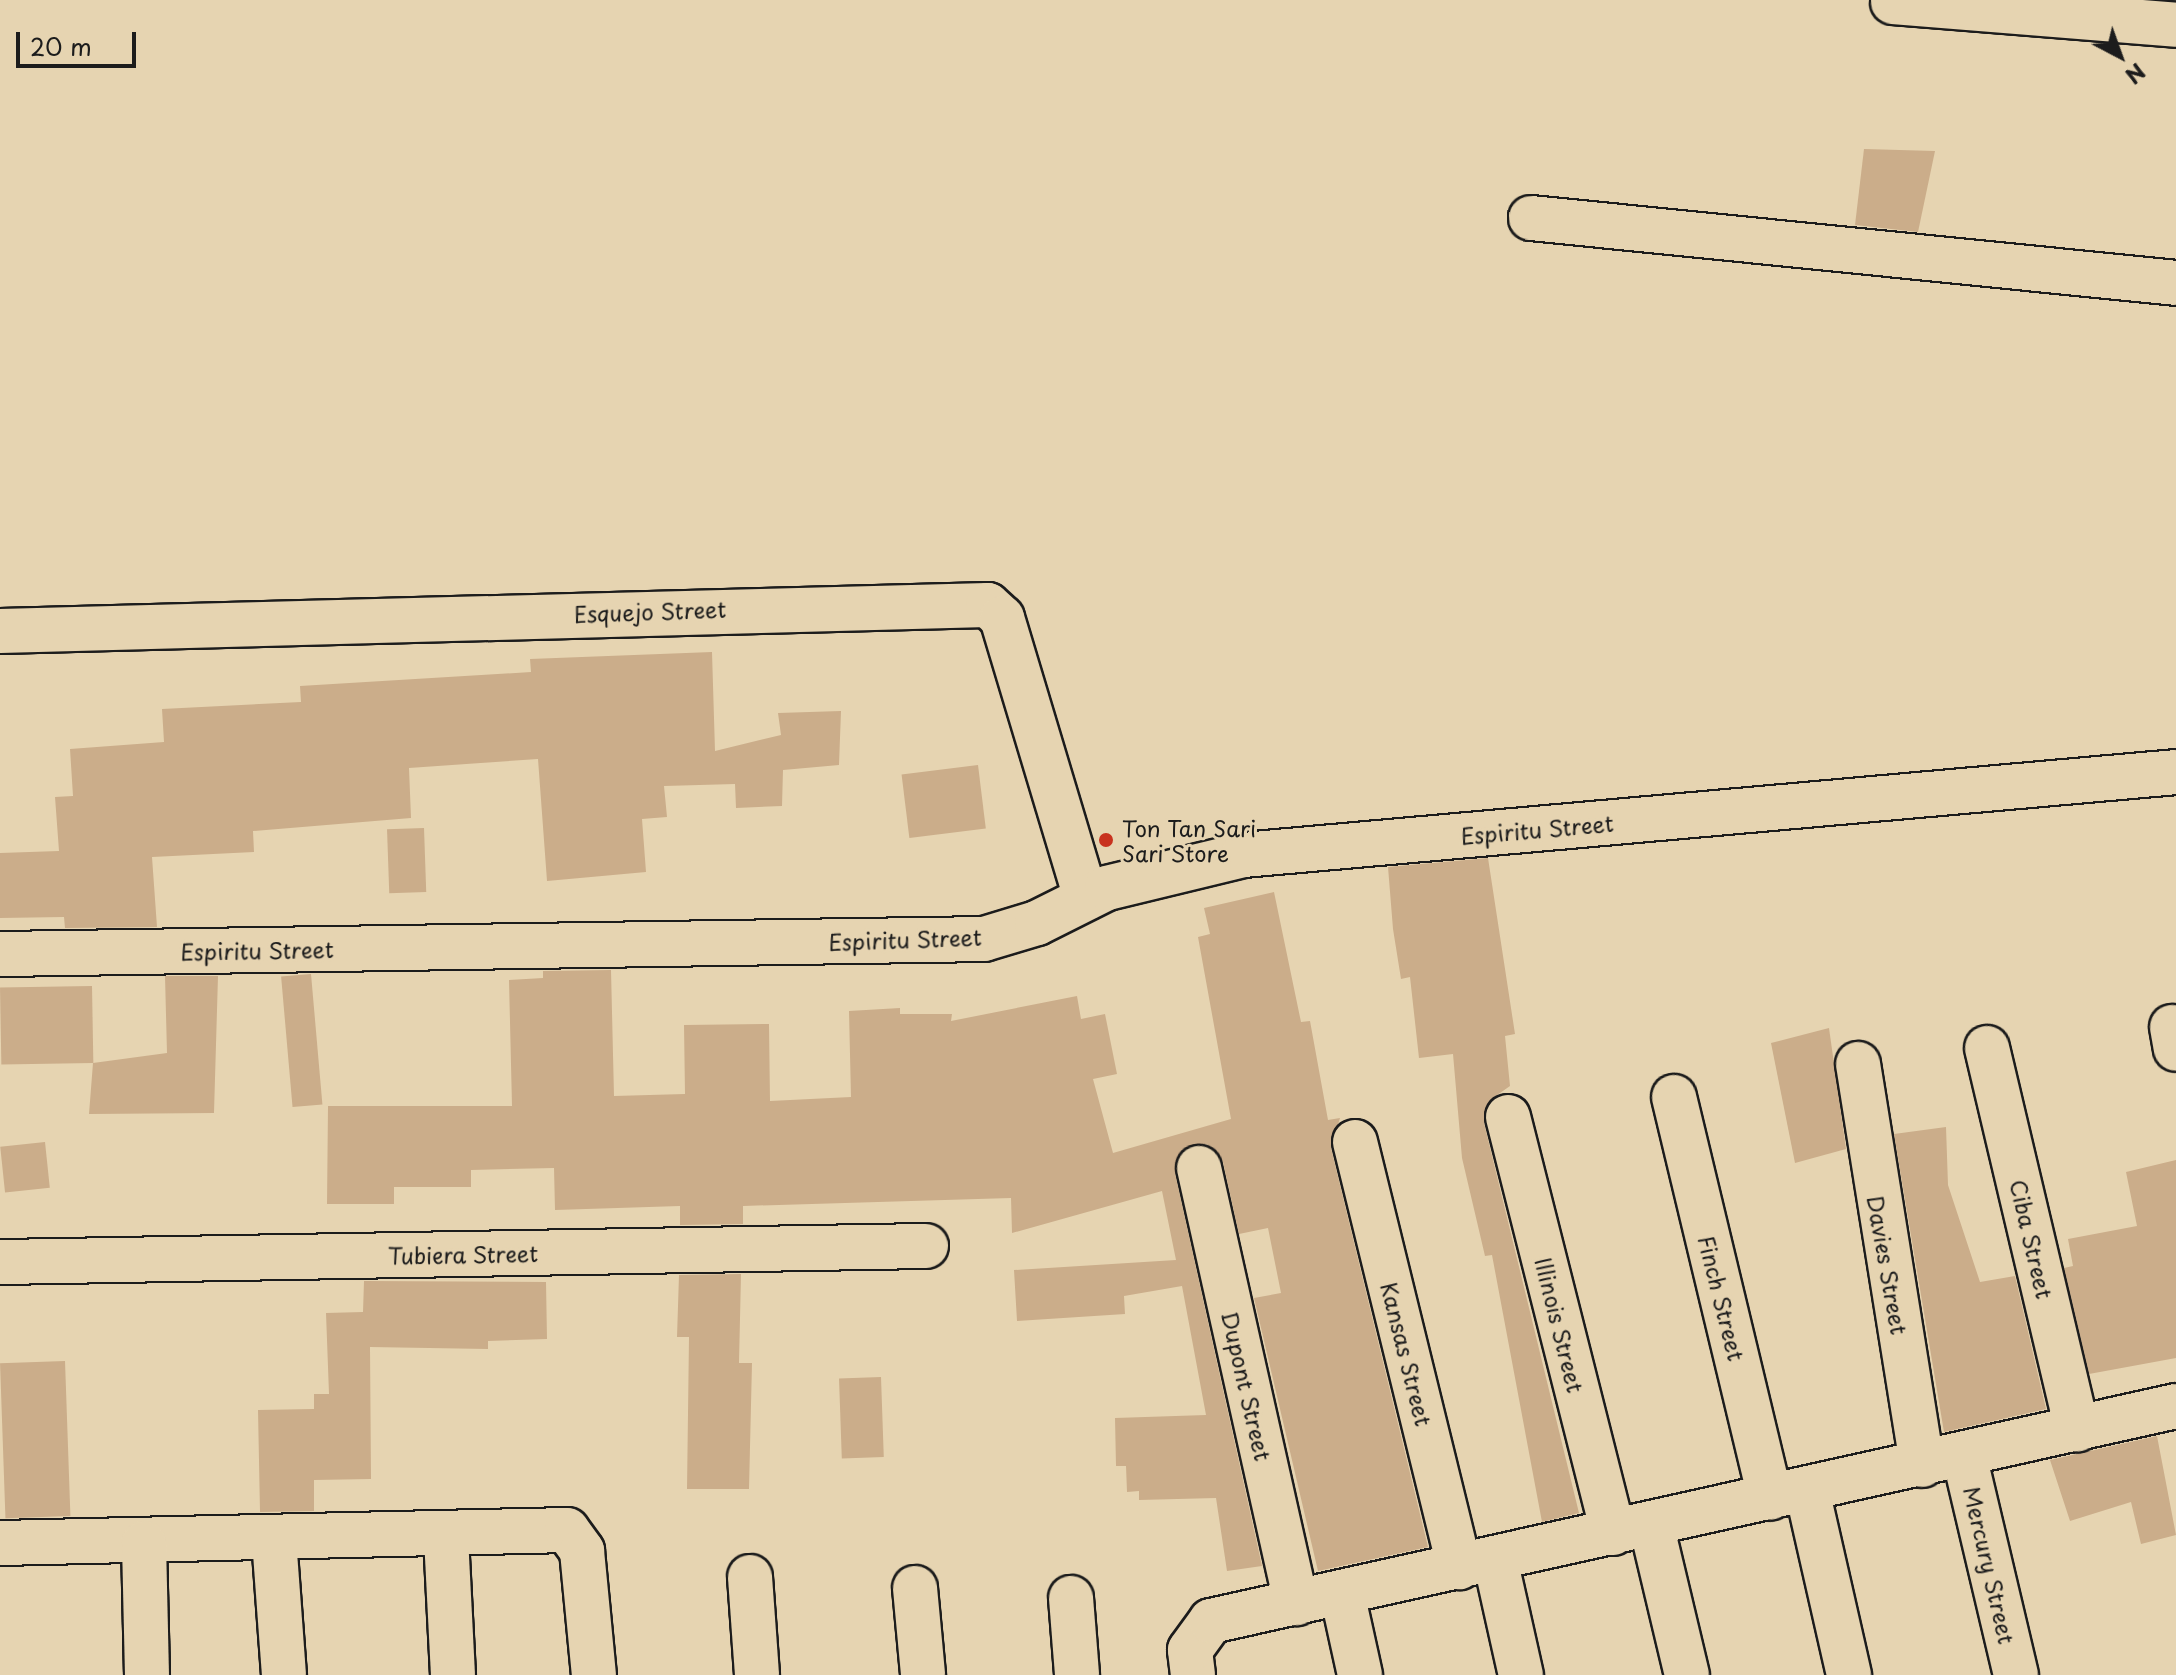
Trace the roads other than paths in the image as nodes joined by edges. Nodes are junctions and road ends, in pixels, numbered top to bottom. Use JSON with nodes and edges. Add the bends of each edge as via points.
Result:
{"nodes":[{"id":1,"x":1893,"y":2,"type":"dead end"},
{"id":2,"x":2176,"y":25,"type":"edge"},
{"id":3,"x":1531,"y":218,"type":"dead end"},
{"id":4,"x":2176,"y":283,"type":"edge"},
{"id":5,"x":0,"y":631,"type":"edge"},
{"id":6,"x":2176,"y":772,"type":"edge"},
{"id":7,"x":1086,"y":898,"type":"junction"},
{"id":8,"x":0,"y":954,"type":"edge"},
{"id":9,"x":1987,"y":1048,"type":"dead end"},
{"id":10,"x":1858,"y":1064,"type":"dead end"},
{"id":11,"x":1674,"y":1097,"type":"dead end"},
{"id":12,"x":1508,"y":1117,"type":"dead end"},
{"id":13,"x":1355,"y":1142,"type":"dead end"},
{"id":14,"x":1199,"y":1168,"type":"dead end"},
{"id":15,"x":926,"y":1246,"type":"dead end"},
{"id":16,"x":0,"y":1262,"type":"edge"},
{"id":17,"x":2176,"y":1406,"type":"edge"},
{"id":18,"x":2077,"y":1430,"type":"junction"},
{"id":19,"x":1964,"y":1455,"type":"junction"},
{"id":20,"x":1922,"y":1465,"type":"junction"},
{"id":21,"x":1789,"y":1494,"type":"junction"},
{"id":22,"x":1632,"y":1529,"type":"junction"},
{"id":23,"x":446,"y":1537,"type":"junction"},
{"id":24,"x":274,"y":1539,"type":"junction"},
{"id":25,"x":0,"y":1543,"type":"edge"},
{"id":26,"x":144,"y":1543,"type":"junction"},
{"id":27,"x":1477,"y":1563,"type":"junction"},
{"id":28,"x":750,"y":1577,"type":"dead end"},
{"id":29,"x":915,"y":1588,"type":"dead end"},
{"id":30,"x":1342,"y":1593,"type":"junction"},
{"id":31,"x":1071,"y":1598,"type":"dead end"},
{"id":32,"x":1296,"y":1603,"type":"junction"},
{"id":33,"x":147,"y":1675,"type":"edge"},
{"id":34,"x":284,"y":1675,"type":"edge"},
{"id":35,"x":453,"y":1675,"type":"edge"},
{"id":36,"x":594,"y":1675,"type":"edge"},
{"id":37,"x":757,"y":1675,"type":"edge"},
{"id":38,"x":923,"y":1675,"type":"edge"},
{"id":39,"x":1077,"y":1675,"type":"edge"},
{"id":40,"x":1193,"y":1675,"type":"edge"},
{"id":41,"x":1360,"y":1675,"type":"edge"},
{"id":42,"x":1521,"y":1675,"type":"edge"},
{"id":43,"x":1687,"y":1675,"type":"edge"},
{"id":44,"x":1849,"y":1675,"type":"edge"},
{"id":45,"x":2016,"y":1675,"type":"edge"}],
"edges":[{"from":1,"to":2,"type":"street"},
{"from":3,"to":4,"type":"street"},
{"from":5,"to":7,"type":"street","name":"Esquejo Street","via":[[988,605],[1002,618]]},
{"from":6,"to":7,"type":"street","name":"Espiritu Street","via":[[1243,855]]},
{"from":7,"to":8,"type":"street","name":"Espiritu Street","via":[[1037,923],[984,939]]},
{"from":9,"to":18,"type":"street","name":"Ciba Street"},
{"from":10,"to":20,"type":"street","name":"Davies Street"},
{"from":11,"to":21,"type":"street","name":"Finch Street"},
{"from":12,"to":22,"type":"street","name":"Illinois Street"},
{"from":13,"to":27,"type":"street","name":"Kansas Street"},
{"from":14,"to":32,"type":"street","name":"Dupont Street"},
{"from":15,"to":16,"type":"street","name":"Tubiera Street"},
{"from":17,"to":18,"type":"street"},
{"from":18,"to":19,"type":"street"},
{"from":19,"to":20,"type":"street"},
{"from":19,"to":45,"type":"street","name":"Mercury Street"},
{"from":20,"to":21,"type":"street"},
{"from":21,"to":22,"type":"street"},
{"from":21,"to":44,"type":"street","name":"Finch Street"},
{"from":22,"to":27,"type":"street"},
{"from":22,"to":43,"type":"street","name":"Illinois Street"},
{"from":23,"to":24,"type":"street"},
{"from":23,"to":35,"type":"street"},
{"from":23,"to":36,"type":"street","via":[[567,1530],[582,1551]]},
{"from":24,"to":26,"type":"street"},
{"from":24,"to":34,"type":"street"},
{"from":25,"to":26,"type":"street"},
{"from":26,"to":33,"type":"street"},
{"from":27,"to":30,"type":"street"},
{"from":27,"to":42,"type":"street","name":"Kansas Street"},
{"from":28,"to":37,"type":"street"},
{"from":29,"to":38,"type":"street"},
{"from":30,"to":32,"type":"street"},
{"from":30,"to":41,"type":"street"},
{"from":31,"to":39,"type":"street"},
{"from":32,"to":40,"type":"street","via":[[1204,1626],[1190,1650]]}]}
